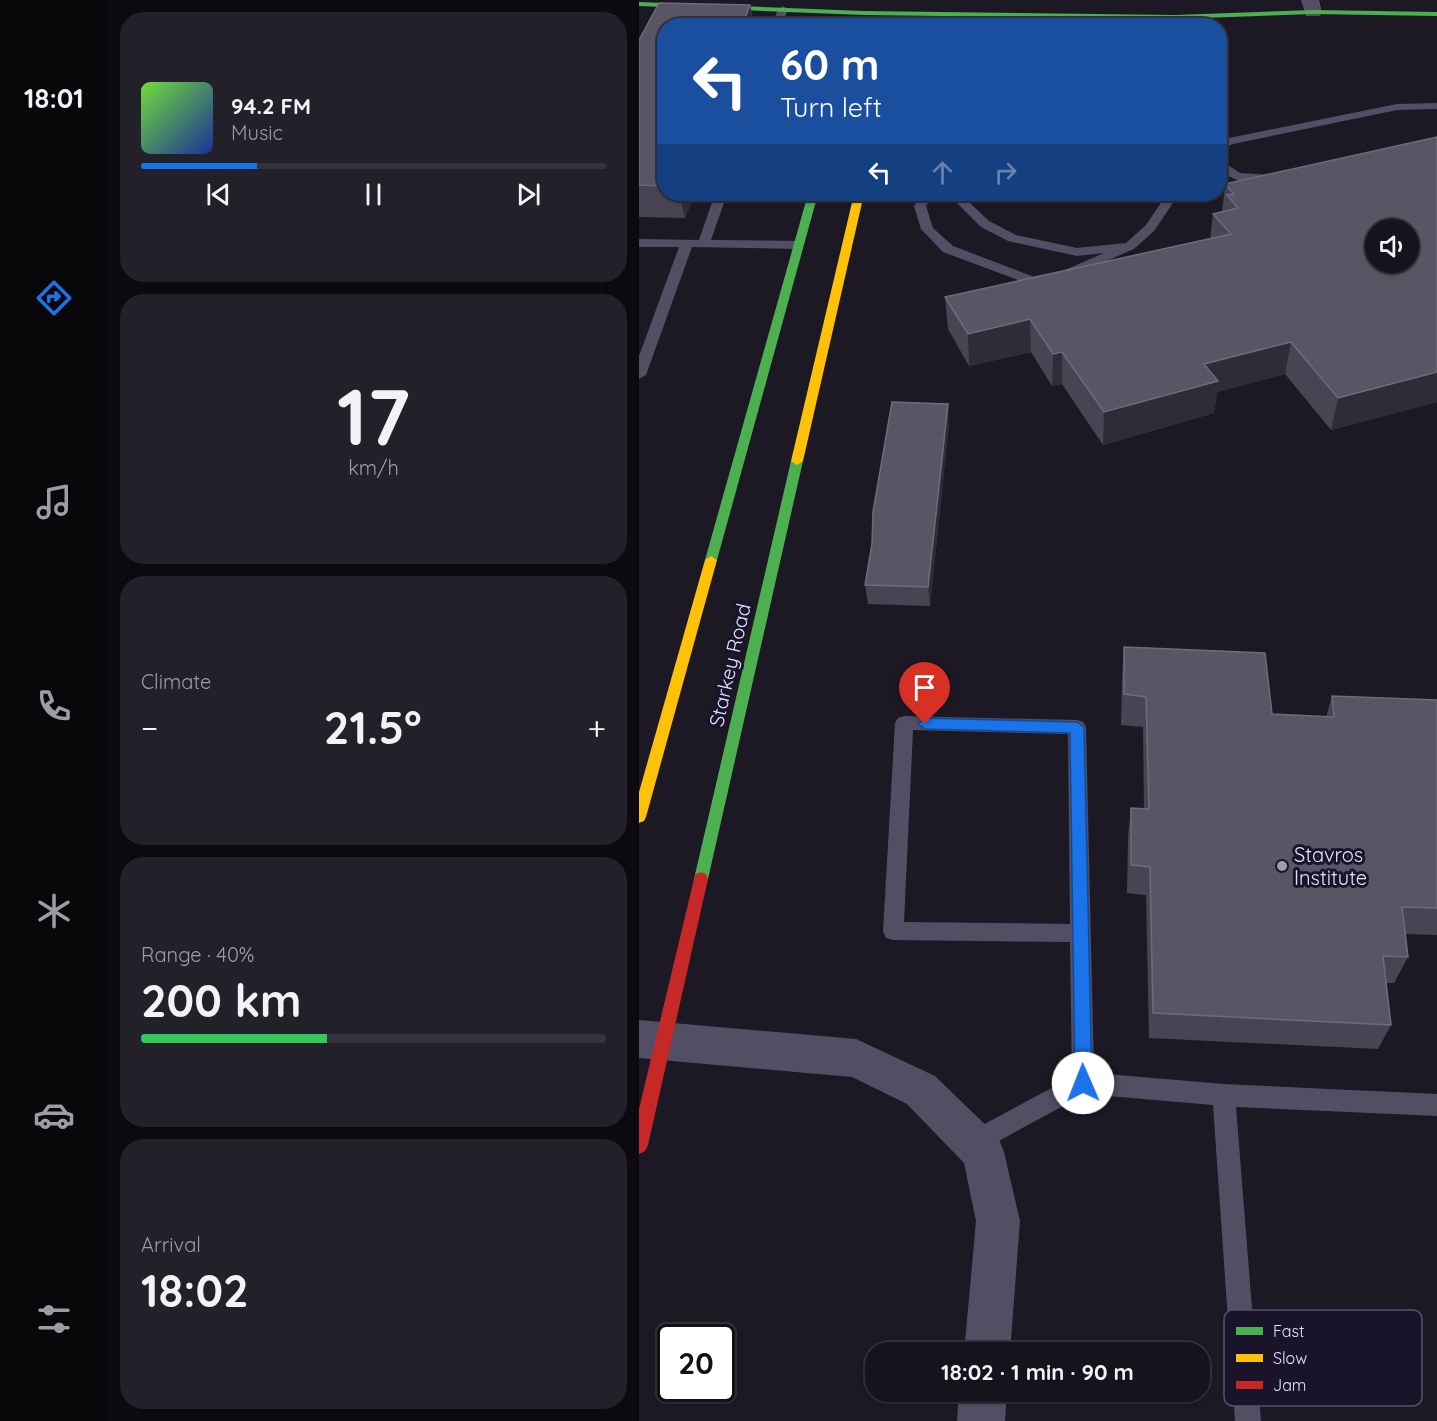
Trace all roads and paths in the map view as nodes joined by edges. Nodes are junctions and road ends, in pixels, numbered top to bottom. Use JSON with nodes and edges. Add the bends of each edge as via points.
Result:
{"nodes":[{"id":1,"x":639,"y":4,"type":"edge"},
{"id":2,"x":1311,"y":6,"type":"edge"},
{"id":3,"x":783,"y":9,"type":"junction"},
{"id":4,"x":863,"y":13,"type":"edge"},
{"id":5,"x":900,"y":13,"type":"edge"},
{"id":6,"x":1437,"y":14,"type":"edge"},
{"id":7,"x":780,"y":18,"type":"edge"},
{"id":8,"x":1025,"y":18,"type":"edge"},
{"id":9,"x":1202,"y":18,"type":"edge"},
{"id":10,"x":1437,"y":106,"type":"edge"},
{"id":11,"x":1227,"y":143,"type":"edge"},
{"id":12,"x":1227,"y":169,"type":"edge"},
{"id":13,"x":1283,"y":179,"type":"edge"},
{"id":14,"x":719,"y":201,"type":"edge"},
{"id":15,"x":811,"y":201,"type":"edge"},
{"id":16,"x":857,"y":201,"type":"edge"},
{"id":17,"x":924,"y":201,"type":"edge"},
{"id":18,"x":963,"y":201,"type":"edge"},
{"id":19,"x":1168,"y":201,"type":"edge"},
{"id":20,"x":639,"y":243,"type":"edge"},
{"id":21,"x":687,"y":243,"type":"junction"},
{"id":22,"x":704,"y":243,"type":"junction"},
{"id":23,"x":798,"y":245,"type":"junction"},
{"id":24,"x":1130,"y":246,"type":"junction"},
{"id":25,"x":639,"y":375,"type":"edge"},
{"id":26,"x":639,"y":817,"type":"edge"},
{"id":27,"x":1081,"y":933,"type":"junction"},
{"id":28,"x":652,"y":1040,"type":"edge"},
{"id":29,"x":1083,"y":1083,"type":"junction"},
{"id":30,"x":1224,"y":1095,"type":"junction"},
{"id":31,"x":1437,"y":1105,"type":"edge"},
{"id":32,"x":974,"y":1142,"type":"junction"},
{"id":33,"x":639,"y":1145,"type":"edge"},
{"id":34,"x":1240,"y":1310,"type":"edge"},
{"id":35,"x":988,"y":1342,"type":"edge"},
{"id":36,"x":982,"y":1402,"type":"edge"},
{"id":37,"x":1247,"y":1406,"type":"edge"},
{"id":38,"x":981,"y":1421,"type":"edge"},
{"id":39,"x":1248,"y":1421,"type":"edge"}],
"edges":[{"from":1,"to":3,"type":"main road"},
{"from":2,"to":6,"type":"main road"},
{"from":2,"to":9,"type":"main road"},
{"from":3,"to":4,"type":"main road"},
{"from":3,"to":7,"type":"lane"},
{"from":4,"to":5,"type":"main road"},
{"from":5,"to":8,"type":"main road"},
{"from":10,"to":11,"type":"lane","via":[[1397,107]]},
{"from":12,"to":13,"type":"lane","via":[[1234,176],[1257,181]]},
{"from":14,"to":22,"type":"lane"},
{"from":15,"to":23,"type":"main road"},
{"from":16,"to":28,"type":"main road","name":"Starkey Road"},
{"from":17,"to":24,"type":"lane","via":[[921,206],[927,229],[948,249],[1042,285]]},
{"from":18,"to":24,"type":"lane","via":[[985,224],[1012,238],[1077,252]]},
{"from":19,"to":24,"type":"lane","via":[[1151,228]]},
{"from":20,"to":21,"type":"lane"},
{"from":21,"to":22,"type":"lane"},
{"from":21,"to":25,"type":"lane"},
{"from":22,"to":23,"type":"lane"},
{"from":23,"to":26,"type":"main road"},
{"from":27,"to":27,"type":"lane","via":[[1077,727],[904,723],[893,931]]},
{"from":27,"to":29,"type":"lane"},
{"from":28,"to":32,"type":"street","via":[[856,1058],[921,1090]]},
{"from":28,"to":33,"type":"main road","name":"Starkey Road"},
{"from":29,"to":30,"type":"lane"},
{"from":29,"to":32,"type":"lane"},
{"from":30,"to":31,"type":"lane"},
{"from":30,"to":34,"type":"lane"},
{"from":32,"to":35,"type":"street","via":[[984,1152],[998,1221]]},
{"from":36,"to":38,"type":"street"},
{"from":37,"to":39,"type":"lane"}]}
